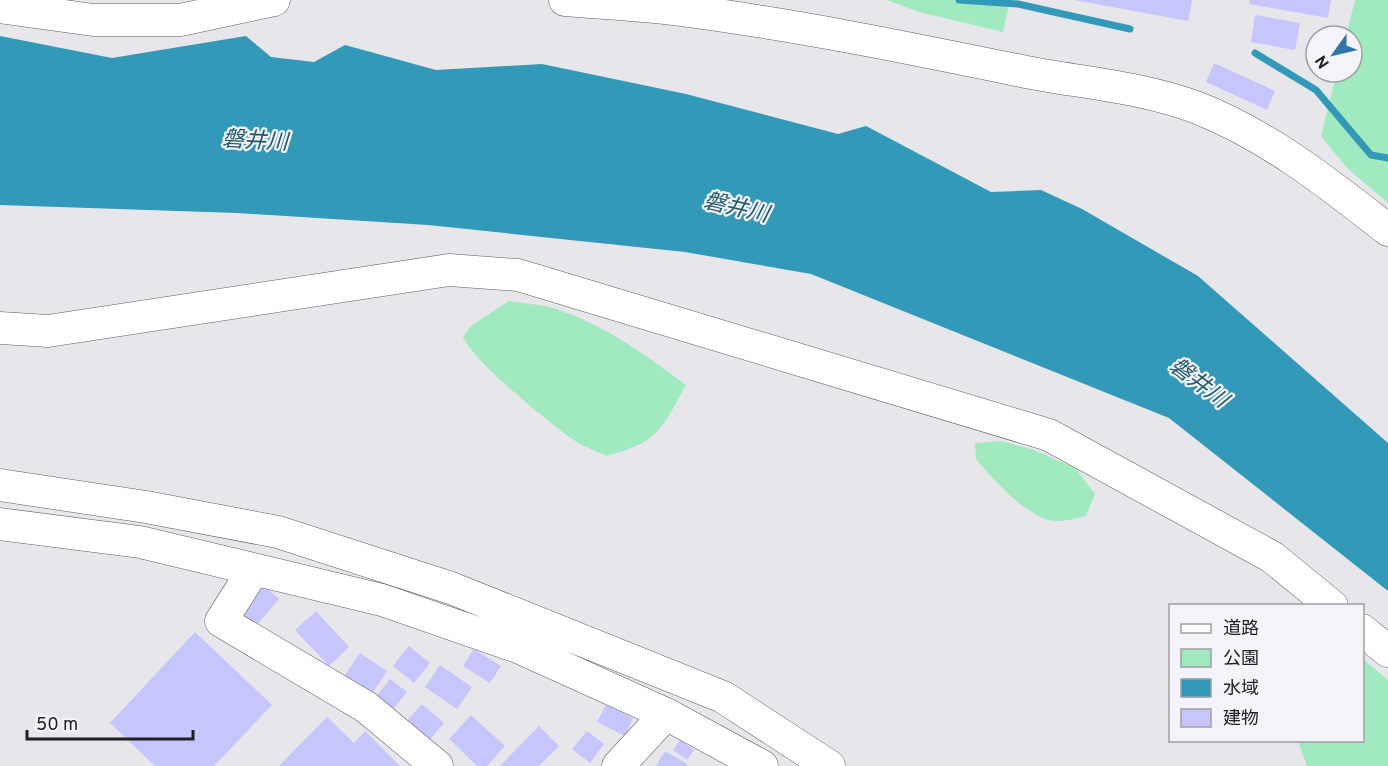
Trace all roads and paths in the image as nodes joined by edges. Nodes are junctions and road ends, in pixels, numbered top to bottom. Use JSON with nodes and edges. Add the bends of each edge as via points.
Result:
{"nodes":[{"id":1,"x":274,"y":0,"type":"edge"},
{"id":2,"x":565,"y":0,"type":"edge"},
{"id":3,"x":0,"y":7,"type":"edge"},
{"id":4,"x":1388,"y":230,"type":"edge"},
{"id":5,"x":0,"y":328,"type":"edge"},
{"id":6,"x":0,"y":485,"type":"edge"},
{"id":7,"x":0,"y":524,"type":"edge"},
{"id":8,"x":253,"y":571,"type":"junction"},
{"id":9,"x":1330,"y":604,"type":"edge"},
{"id":10,"x":1364,"y":632,"type":"edge"},
{"id":11,"x":1388,"y":651,"type":"edge"},
{"id":12,"x":666,"y":714,"type":"junction"},
{"id":13,"x":437,"y":766,"type":"edge"},
{"id":14,"x":618,"y":766,"type":"edge"},
{"id":15,"x":762,"y":766,"type":"edge"},
{"id":16,"x":829,"y":766,"type":"edge"}],
"edges":[{"from":1,"to":3,"type":"street","via":[[180,20],[93,20]]},
{"from":2,"to":4,"type":"street","via":[[673,9],[877,42],[1147,93],[1197,107],[1254,134],[1322,179]]},
{"from":5,"to":9,"type":"street","via":[[48,331],[449,270],[518,275],[1049,435],[1272,557]]},
{"from":6,"to":16,"type":"street","via":[[278,532],[451,588],[723,697]]},
{"from":7,"to":8,"type":"street","via":[[140,542]]},
{"from":8,"to":12,"type":"street","via":[[392,603],[519,648]]},
{"from":8,"to":13,"type":"street","via":[[221,621],[366,707]]},
{"from":10,"to":11,"type":"street"},
{"from":12,"to":14,"type":"street"},
{"from":12,"to":15,"type":"street"}]}
